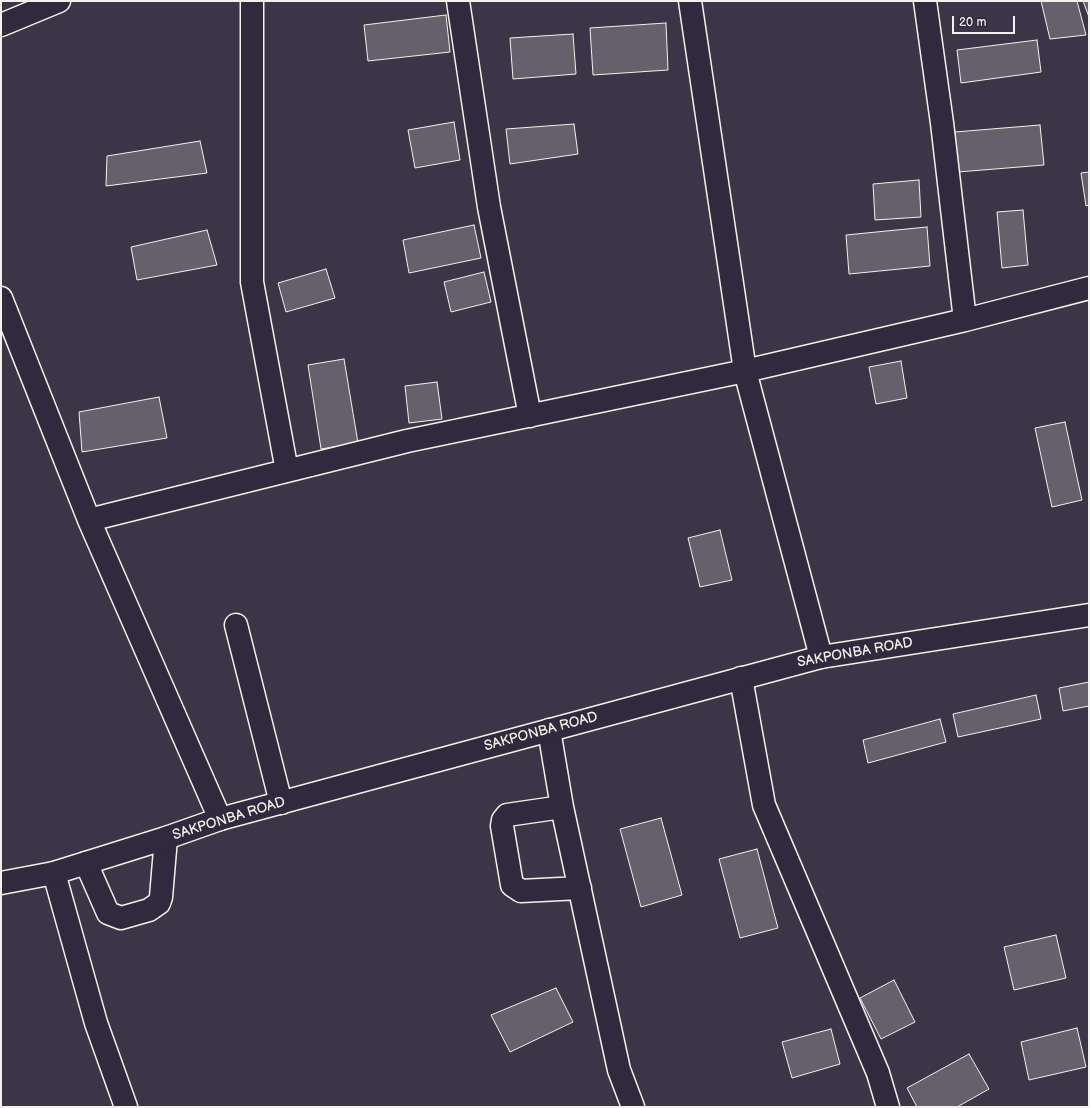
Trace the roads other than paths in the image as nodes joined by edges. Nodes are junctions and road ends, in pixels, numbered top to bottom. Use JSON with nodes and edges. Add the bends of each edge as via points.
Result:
{"nodes":[{"id":1,"x":59,"y":1,"type":"edge"},
{"id":2,"x":252,"y":1,"type":"edge"},
{"id":3,"x":458,"y":1,"type":"edge"},
{"id":4,"x":690,"y":1,"type":"edge"},
{"id":5,"x":925,"y":1,"type":"edge"},
{"id":6,"x":1,"y":25,"type":"edge"},
{"id":7,"x":1089,"y":288,"type":"edge"},
{"id":8,"x":1,"y":298,"type":"edge"},
{"id":9,"x":965,"y":320,"type":"junction"},
{"id":10,"x":745,"y":371,"type":"junction"},
{"id":11,"x":530,"y":416,"type":"junction"},
{"id":12,"x":288,"y":471,"type":"junction"},
{"id":13,"x":89,"y":520,"type":"junction"},
{"id":14,"x":1089,"y":615,"type":"edge"},
{"id":15,"x":236,"y":625,"type":"dead end"},
{"id":16,"x":821,"y":657,"type":"junction"},
{"id":17,"x":741,"y":678,"type":"junction"},
{"id":18,"x":548,"y":730,"type":"junction"},
{"id":19,"x":281,"y":803,"type":"junction"},
{"id":20,"x":562,"y":807,"type":"junction"},
{"id":21,"x":220,"y":819,"type":"junction"},
{"id":22,"x":166,"y":838,"type":"junction"},
{"id":23,"x":86,"y":863,"type":"junction"},
{"id":24,"x":54,"y":873,"type":"junction"},
{"id":25,"x":1,"y":883,"type":"edge"},
{"id":26,"x":580,"y":888,"type":"junction"},
{"id":27,"x":126,"y":1107,"type":"edge"},
{"id":28,"x":633,"y":1107,"type":"edge"},
{"id":29,"x":888,"y":1107,"type":"edge"}],
"edges":[{"from":1,"to":6,"type":"street"},
{"from":2,"to":12,"type":"street","via":[[252,282]]},
{"from":3,"to":11,"type":"street","via":[[489,207]]},
{"from":4,"to":10,"type":"street"},
{"from":5,"to":9,"type":"street"},
{"from":7,"to":9,"type":"street"},
{"from":8,"to":13,"type":"street"},
{"from":9,"to":10,"type":"street"},
{"from":10,"to":11,"type":"street"},
{"from":10,"to":16,"type":"street"},
{"from":11,"to":12,"type":"street","via":[[407,441]]},
{"from":12,"to":13,"type":"street"},
{"from":13,"to":21,"type":"street"},
{"from":14,"to":16,"type":"street","name":"SAKPONBA ROAD"},
{"from":15,"to":19,"type":"street"},
{"from":16,"to":17,"type":"street","name":"SAKPONBA ROAD"},
{"from":17,"to":18,"type":"street","name":"SAKPONBA ROAD"},
{"from":17,"to":29,"type":"street","via":[[764,805],[878,1073]]},
{"from":18,"to":19,"type":"street","name":"SAKPONBA ROAD"},
{"from":18,"to":20,"type":"street"},
{"from":19,"to":21,"type":"street","name":"SAKPONBA ROAD"},
{"from":20,"to":26,"type":"street"},
{"from":20,"to":26,"type":"street","via":[[507,815],[503,820],[512,885],[521,891]]},
{"from":21,"to":22,"type":"street","name":"SAKPONBA ROAD"},
{"from":22,"to":23,"type":"street","name":"SAKPONBA ROAD"},
{"from":22,"to":23,"type":"street","via":[[161,898],[159,903],[149,910],[121,918],[108,914]]},
{"from":23,"to":24,"type":"street","name":"SAKPONBA ROAD"},
{"from":24,"to":25,"type":"street","name":"SAKPONBA ROAD"},
{"from":24,"to":27,"type":"street","via":[[96,1024]]},
{"from":26,"to":28,"type":"street","via":[[620,1070]]}]}
